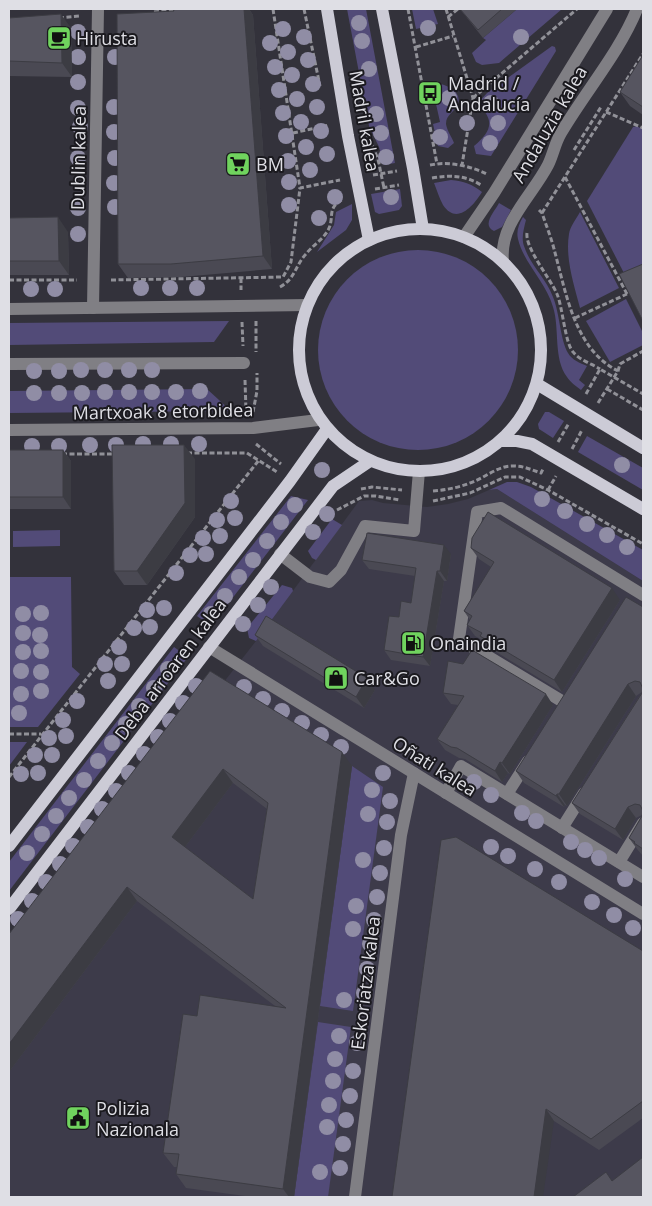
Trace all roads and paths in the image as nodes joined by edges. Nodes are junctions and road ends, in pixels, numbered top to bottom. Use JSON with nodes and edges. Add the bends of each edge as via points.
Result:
{"nodes":[{"id":1,"x":98,"y":9,"type":"edge"},
{"id":2,"x":273,"y":9,"type":"edge"},
{"id":3,"x":304,"y":9,"type":"edge"},
{"id":4,"x":327,"y":9,"type":"edge"},
{"id":5,"x":382,"y":9,"type":"edge"},
{"id":6,"x":408,"y":9,"type":"edge"},
{"id":7,"x":446,"y":9,"type":"edge"},
{"id":8,"x":458,"y":9,"type":"edge"},
{"id":9,"x":577,"y":9,"type":"edge"},
{"id":10,"x":607,"y":9,"type":"edge"},
{"id":11,"x":637,"y":9,"type":"edge"},
{"id":12,"x":183,"y":10,"type":"edge"},
{"id":13,"x":146,"y":13,"type":"edge"},
{"id":14,"x":80,"y":16,"type":"dead end"},
{"id":15,"x":448,"y":17,"type":"junction"},
{"id":16,"x":53,"y":18,"type":"edge"},
{"id":17,"x":453,"y":36,"type":"junction"},
{"id":18,"x":416,"y":47,"type":"junction"},
{"id":19,"x":643,"y":55,"type":"edge"},
{"id":20,"x":320,"y":86,"type":"dead end"},
{"id":21,"x":473,"y":98,"type":"junction"},
{"id":22,"x":606,"y":100,"type":"dead end"},
{"id":23,"x":606,"y":112,"type":"junction"},
{"id":24,"x":327,"y":116,"type":"dead end"},
{"id":25,"x":643,"y":128,"type":"edge"},
{"id":26,"x":292,"y":133,"type":"junction"},
{"id":27,"x":569,"y":158,"type":"dead end"},
{"id":28,"x":437,"y":164,"type":"dead end"},
{"id":29,"x":338,"y":172,"type":"dead end"},
{"id":30,"x":565,"y":177,"type":"junction"},
{"id":31,"x":430,"y":178,"type":"dead end"},
{"id":32,"x":502,"y":181,"type":"junction"},
{"id":33,"x":400,"y":184,"type":"dead end"},
{"id":34,"x":300,"y":188,"type":"junction"},
{"id":35,"x":485,"y":188,"type":"dead end"},
{"id":36,"x":379,"y":189,"type":"dead end"},
{"id":37,"x":350,"y":195,"type":"dead end"},
{"id":38,"x":526,"y":200,"type":"junction"},
{"id":39,"x":542,"y":213,"type":"junction"},
{"id":40,"x":528,"y":225,"type":"dead end"},
{"id":41,"x":423,"y":228,"type":"junction"},
{"id":42,"x":464,"y":237,"type":"junction"},
{"id":43,"x":369,"y":240,"type":"junction"},
{"id":44,"x":503,"y":261,"type":"junction"},
{"id":45,"x":9,"y":280,"type":"edge"},
{"id":46,"x":93,"y":280,"type":"junction"},
{"id":47,"x":279,"y":288,"type":"dead end"},
{"id":48,"x":635,"y":290,"type":"edge"},
{"id":49,"x":627,"y":294,"type":"junction"},
{"id":50,"x":307,"y":305,"type":"junction"},
{"id":51,"x":93,"y":308,"type":"junction"},
{"id":52,"x":9,"y":309,"type":"edge"},
{"id":53,"x":575,"y":318,"type":"junction"},
{"id":54,"x":643,"y":351,"type":"edge"},
{"id":55,"x":244,"y":362,"type":"dead end"},
{"id":56,"x":9,"y":364,"type":"edge"},
{"id":57,"x":600,"y":369,"type":"dead end"},
{"id":58,"x":536,"y":384,"type":"junction"},
{"id":59,"x":607,"y":388,"type":"dead end"},
{"id":60,"x":643,"y":410,"type":"edge"},
{"id":61,"x":323,"y":425,"type":"junction"},
{"id":62,"x":9,"y":430,"type":"edge"},
{"id":63,"x":254,"y":441,"type":"dead end"},
{"id":64,"x":501,"y":441,"type":"junction"},
{"id":65,"x":643,"y":448,"type":"edge"},
{"id":66,"x":178,"y":453,"type":"edge"},
{"id":67,"x":58,"y":454,"type":"edge"},
{"id":68,"x":118,"y":454,"type":"edge"},
{"id":69,"x":259,"y":460,"type":"junction"},
{"id":70,"x":370,"y":461,"type":"junction"},
{"id":71,"x":286,"y":467,"type":"dead end"},
{"id":72,"x":419,"y":472,"type":"junction"},
{"id":73,"x":280,"y":474,"type":"dead end"},
{"id":74,"x":643,"y":509,"type":"edge"},
{"id":75,"x":280,"y":554,"type":"junction"},
{"id":76,"x":636,"y":594,"type":"edge"},
{"id":77,"x":209,"y":647,"type":"junction"},
{"id":78,"x":565,"y":703,"type":"edge"},
{"id":79,"x":9,"y":734,"type":"edge"},
{"id":80,"x":42,"y":734,"type":"junction"},
{"id":81,"x":533,"y":753,"type":"edge"},
{"id":82,"x":414,"y":773,"type":"junction"},
{"id":83,"x":9,"y":777,"type":"edge"},
{"id":84,"x":593,"y":780,"type":"edge"},
{"id":85,"x":446,"y":793,"type":"junction"},
{"id":86,"x":507,"y":794,"type":"junction"},
{"id":87,"x":643,"y":823,"type":"edge"},
{"id":88,"x":562,"y":828,"type":"junction"},
{"id":89,"x":9,"y":846,"type":"edge"},
{"id":90,"x":619,"y":862,"type":"junction"},
{"id":91,"x":643,"y":877,"type":"edge"},
{"id":92,"x":9,"y":909,"type":"edge"},
{"id":93,"x":643,"y":914,"type":"edge"},
{"id":94,"x":355,"y":1197,"type":"edge"}],
"edges":[{"from":1,"to":46,"type":"street","name":"Dublin kalea"},
{"from":2,"to":26,"type":"path"},
{"from":3,"to":20,"type":"path"},
{"from":4,"to":43,"type":"main road","name":"Madril kalea"},
{"from":5,"to":41,"type":"main road"},
{"from":6,"to":18,"type":"path"},
{"from":7,"to":15,"type":"path"},
{"from":8,"to":15,"type":"path"},
{"from":9,"to":21,"type":"path"},
{"from":10,"to":32,"type":"street","name":"Andaluzia kalea"},
{"from":11,"to":38,"type":"street","name":"Andaluzia kalea","via":[[560,135],[547,166]]},
{"from":12,"to":13,"type":"path"},
{"from":14,"to":16,"type":"path"},
{"from":15,"to":17,"type":"path"},
{"from":17,"to":18,"type":"path"},
{"from":17,"to":21,"type":"path"},
{"from":18,"to":28,"type":"path"},
{"from":19,"to":23,"type":"path"},
{"from":21,"to":32,"type":"path","via":[[462,166]]},
{"from":22,"to":27,"type":"path"},
{"from":23,"to":25,"type":"path"},
{"from":23,"to":30,"type":"path"},
{"from":24,"to":26,"type":"path","via":[[329,125]]},
{"from":26,"to":34,"type":"path"},
{"from":29,"to":34,"type":"path","via":[[340,181]]},
{"from":30,"to":39,"type":"path"},
{"from":30,"to":49,"type":"path"},
{"from":31,"to":35,"type":"path","via":[[463,177]]},
{"from":32,"to":42,"type":"street","name":"Andaluzia kalea"},
{"from":33,"to":36,"type":"path"},
{"from":34,"to":46,"type":"path","via":[[291,262],[283,277]]},
{"from":37,"to":47,"type":"path","via":[[334,204],[328,230],[305,254],[290,280]]},
{"from":38,"to":39,"type":"path"},
{"from":38,"to":44,"type":"street","name":"Andaluzia kalea","via":[[504,240]]},
{"from":39,"to":53,"type":"path"},
{"from":40,"to":57,"type":"path","via":[[528,246],[557,295],[569,345],[574,354]]},
{"from":41,"to":42,"type":"main road"},
{"from":41,"to":43,"type":"main road","via":[[395,231]]},
{"from":42,"to":44,"type":"main road"},
{"from":43,"to":50,"type":"main road","via":[[332,267],[317,285]]},
{"from":44,"to":58,"type":"main road","via":[[518,278],[537,318],[541,355]]},
{"from":45,"to":46,"type":"path"},
{"from":46,"to":51,"type":"street","name":"Dublin kalea"},
{"from":48,"to":49,"type":"path"},
{"from":49,"to":53,"type":"path"},
{"from":50,"to":51,"type":"street"},
{"from":50,"to":61,"type":"main road","via":[[299,333],[298,361],[305,389]]},
{"from":51,"to":52,"type":"street"},
{"from":53,"to":54,"type":"path","via":[[582,336],[605,365],[618,371],[620,364]]},
{"from":55,"to":56,"type":"street"},
{"from":58,"to":64,"type":"main road","via":[[523,415]]},
{"from":58,"to":65,"type":"main road"},
{"from":59,"to":60,"type":"path"},
{"from":61,"to":62,"type":"street","name":"Martxoak 8 etorbidea"},
{"from":61,"to":70,"type":"main road","via":[[347,448]]},
{"from":61,"to":89,"type":"main road","name":"Deba arroaren kalea","via":[[290,481]]},
{"from":63,"to":71,"type":"path"},
{"from":64,"to":72,"type":"main road","via":[[477,458],[449,468]]},
{"from":64,"to":74,"type":"main road","via":[[532,444]]},
{"from":66,"to":69,"type":"path","via":[[248,453]]},
{"from":67,"to":68,"type":"path"},
{"from":69,"to":73,"type":"path"},
{"from":69,"to":80,"type":"path"},
{"from":70,"to":72,"type":"main road","via":[[394,469]]},
{"from":70,"to":75,"type":"main road","name":"Deba arroaren kalea","via":[[333,486]]},
{"from":72,"to":75,"type":"street","via":[[414,532],[365,526],[340,570],[329,582],[310,577]]},
{"from":75,"to":77,"type":"main road","name":"Deba arroaren kalea"},
{"from":76,"to":78,"type":"street","via":[[501,508],[477,512],[459,639]]},
{"from":77,"to":82,"type":"street","name":"Oñati kalea"},
{"from":77,"to":92,"type":"main road","name":"Deba arroaren kalea"},
{"from":79,"to":80,"type":"path"},
{"from":80,"to":83,"type":"path"},
{"from":81,"to":86,"type":"street"},
{"from":82,"to":85,"type":"street","name":"Oñati kalea"},
{"from":82,"to":94,"type":"street","name":"Eskoriatza kalea","via":[[401,835]]},
{"from":84,"to":88,"type":"street"},
{"from":85,"to":86,"type":"street","via":[[461,766]]},
{"from":85,"to":93,"type":"street","name":"Oñati kalea"},
{"from":86,"to":88,"type":"street"},
{"from":87,"to":90,"type":"street"},
{"from":88,"to":90,"type":"street"},
{"from":90,"to":91,"type":"street"}]}
